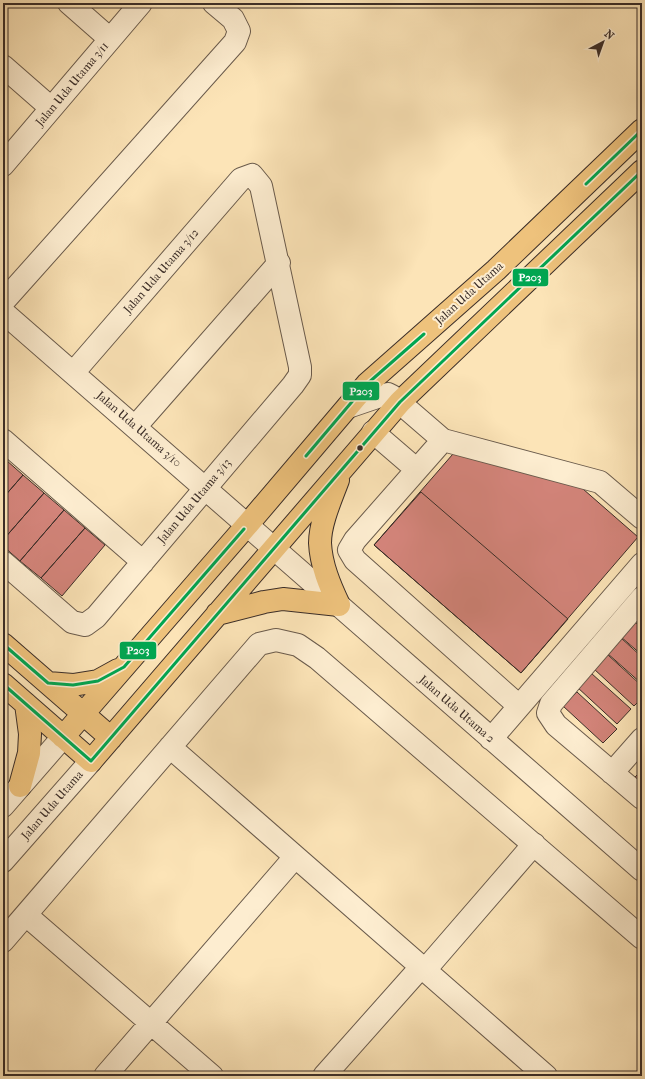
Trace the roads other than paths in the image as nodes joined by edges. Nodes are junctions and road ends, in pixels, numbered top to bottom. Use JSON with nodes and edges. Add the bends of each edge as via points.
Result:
{"nodes":[{"id":1,"x":69,"y":3,"type":"edge"},
{"id":2,"x":141,"y":3,"type":"edge"},
{"id":3,"x":214,"y":3,"type":"edge"},
{"id":4,"x":110,"y":39,"type":"junction"},
{"id":5,"x":3,"y":66,"type":"edge"},
{"id":6,"x":51,"y":108,"type":"junction"},
{"id":7,"x":642,"y":130,"type":"edge"},
{"id":8,"x":3,"y":165,"type":"edge"},
{"id":9,"x":642,"y":171,"type":"edge"},
{"id":10,"x":279,"y":263,"type":"junction"},
{"id":11,"x":3,"y":302,"type":"edge"},
{"id":12,"x":3,"y":312,"type":"edge"},
{"id":13,"x":73,"y":373,"type":"junction"},
{"id":14,"x":400,"y":402,"type":"junction"},
{"id":15,"x":348,"y":407,"type":"junction"},
{"id":16,"x":136,"y":427,"type":"junction"},
{"id":17,"x":373,"y":432,"type":"junction"},
{"id":18,"x":3,"y":440,"type":"edge"},
{"id":19,"x":443,"y":440,"type":"junction"},
{"id":20,"x":341,"y":469,"type":"junction"},
{"id":21,"x":416,"y":470,"type":"junction"},
{"id":22,"x":206,"y":488,"type":"junction"},
{"id":23,"x":642,"y":518,"type":"edge"},
{"id":24,"x":248,"y":524,"type":"junction"},
{"id":25,"x":274,"y":547,"type":"junction"},
{"id":26,"x":3,"y":562,"type":"edge"},
{"id":27,"x":142,"y":562,"type":"junction"},
{"id":28,"x":642,"y":564,"type":"edge"},
{"id":29,"x":642,"y":598,"type":"edge"},
{"id":30,"x":339,"y":605,"type":"junction"},
{"id":31,"x":217,"y":614,"type":"junction"},
{"id":32,"x":3,"y":644,"type":"edge"},
{"id":33,"x":124,"y":667,"type":"junction"},
{"id":34,"x":48,"y":683,"type":"junction"},
{"id":35,"x":3,"y":684,"type":"edge"},
{"id":36,"x":26,"y":704,"type":"junction"},
{"id":37,"x":519,"y":706,"type":"junction"},
{"id":38,"x":83,"y":713,"type":"junction"},
{"id":39,"x":63,"y":737,"type":"junction"},
{"id":40,"x":111,"y":738,"type":"junction"},
{"id":41,"x":491,"y":739,"type":"junction"},
{"id":42,"x":642,"y":739,"type":"edge"},
{"id":43,"x":170,"y":747,"type":"junction"},
{"id":44,"x":91,"y":761,"type":"junction"},
{"id":45,"x":612,"y":773,"type":"junction"},
{"id":46,"x":20,"y":786,"type":"junction"},
{"id":47,"x":642,"y":798,"type":"edge"},
{"id":48,"x":3,"y":806,"type":"edge"},
{"id":49,"x":534,"y":844,"type":"junction"},
{"id":50,"x":295,"y":857,"type":"junction"},
{"id":51,"x":3,"y":862,"type":"edge"},
{"id":52,"x":642,"y":870,"type":"edge"},
{"id":53,"x":26,"y":915,"type":"junction"},
{"id":54,"x":642,"y":938,"type":"edge"},
{"id":55,"x":3,"y":941,"type":"edge"},
{"id":56,"x":423,"y":969,"type":"junction"},
{"id":57,"x":151,"y":1023,"type":"junction"},
{"id":58,"x":105,"y":1076,"type":"edge"},
{"id":59,"x":212,"y":1076,"type":"edge"},
{"id":60,"x":324,"y":1076,"type":"edge"},
{"id":61,"x":546,"y":1076,"type":"edge"}],
"edges":[{"from":1,"to":4,"type":"street"},
{"from":2,"to":4,"type":"street","name":"Jalan Uda Utama 3/11"},
{"from":3,"to":11,"type":"street","via":[[233,19],[238,31],[235,42]]},
{"from":4,"to":6,"type":"street","name":"Jalan Uda Utama 3/11"},
{"from":5,"to":6,"type":"street"},
{"from":6,"to":8,"type":"street","name":"Jalan Uda Utama 3/11"},
{"from":7,"to":15,"type":"main road","name":"Jalan Uda Utama","via":[[496,270],[368,384]]},
{"from":9,"to":14,"type":"main road","name":"Jalan Uda Utama"},
{"from":10,"to":13,"type":"street","name":"Jalan Uda Utama 3/12","via":[[261,186],[252,175],[241,179]]},
{"from":10,"to":16,"type":"street"},
{"from":10,"to":22,"type":"street","name":"Jalan Uda Utama 3/13","via":[[300,375]]},
{"from":12,"to":13,"type":"street","name":"Jalan Uda Utama 3/10"},
{"from":13,"to":16,"type":"street","name":"Jalan Uda Utama 3/10"},
{"from":14,"to":15,"type":"street","via":[[388,394]]},
{"from":14,"to":17,"type":"main road","name":"Jalan Uda Utama"},
{"from":14,"to":19,"type":"street"},
{"from":15,"to":24,"type":"main road","name":"Jalan Uda Utama"},
{"from":16,"to":22,"type":"street","name":"Jalan Uda Utama 3/10"},
{"from":17,"to":20,"type":"main road","name":"Jalan Uda Utama"},
{"from":17,"to":21,"type":"street"},
{"from":18,"to":27,"type":"street"},
{"from":19,"to":21,"type":"street"},
{"from":19,"to":23,"type":"street","via":[[600,482]]},
{"from":20,"to":25,"type":"main road","name":"Jalan Uda Utama"},
{"from":20,"to":30,"type":"main road","via":[[324,520],[320,542],[324,569]]},
{"from":21,"to":37,"type":"street","via":[[354,540],[349,550],[355,560]]},
{"from":22,"to":24,"type":"street","name":"Jalan Uda Utama 3/10"},
{"from":22,"to":27,"type":"street","name":"Jalan Uda Utama 3/13"},
{"from":24,"to":25,"type":"street","name":"Jalan Uda Utama 3/10"},
{"from":24,"to":33,"type":"main road","name":"Jalan Uda Utama"},
{"from":25,"to":30,"type":"street","name":"Jalan Uda Utama 2"},
{"from":25,"to":31,"type":"main road","name":"Jalan Uda Utama"},
{"from":26,"to":27,"type":"street","name":"Jalan Uda Utama 3/13","via":[[72,622],[85,625],[96,617]]},
{"from":28,"to":37,"type":"street"},
{"from":29,"to":45,"type":"street","via":[[551,704],[548,714],[556,725]]},
{"from":30,"to":31,"type":"main road","via":[[283,599]]},
{"from":30,"to":41,"type":"street","name":"Jalan Uda Utama 2"},
{"from":31,"to":40,"type":"main road","name":"Jalan Uda Utama"},
{"from":32,"to":34,"type":"main road"},
{"from":33,"to":34,"type":"main road","via":[[98,681],[73,685]]},
{"from":33,"to":38,"type":"main road","name":"Jalan Uda Utama"},
{"from":34,"to":38,"type":"main road"},
{"from":35,"to":36,"type":"main road"},
{"from":36,"to":39,"type":"main road"},
{"from":36,"to":46,"type":"main road","via":[[30,734]]},
{"from":37,"to":41,"type":"street"},
{"from":38,"to":39,"type":"main road","name":"Jalan Uda Utama"},
{"from":38,"to":40,"type":"main road"},
{"from":39,"to":44,"type":"main road"},
{"from":39,"to":46,"type":"street","name":"Jalan Uda Utama"},
{"from":40,"to":44,"type":"main road","name":"Jalan Uda Utama"},
{"from":41,"to":52,"type":"street","name":"Jalan Uda Utama 2"},
{"from":42,"to":45,"type":"street"},
{"from":43,"to":49,"type":"street","via":[[259,644],[276,640],[298,645],[317,658]]},
{"from":43,"to":50,"type":"street"},
{"from":43,"to":53,"type":"street"},
{"from":44,"to":51,"type":"street","name":"Jalan Uda Utama"},
{"from":45,"to":47,"type":"street"},
{"from":46,"to":48,"type":"street","name":"Jalan Uda Utama"},
{"from":49,"to":54,"type":"street"},
{"from":49,"to":56,"type":"street"},
{"from":50,"to":56,"type":"street"},
{"from":50,"to":57,"type":"street"},
{"from":53,"to":55,"type":"street"},
{"from":53,"to":57,"type":"street"},
{"from":56,"to":60,"type":"street"},
{"from":56,"to":61,"type":"street"},
{"from":57,"to":58,"type":"street"},
{"from":57,"to":59,"type":"street"}]}
